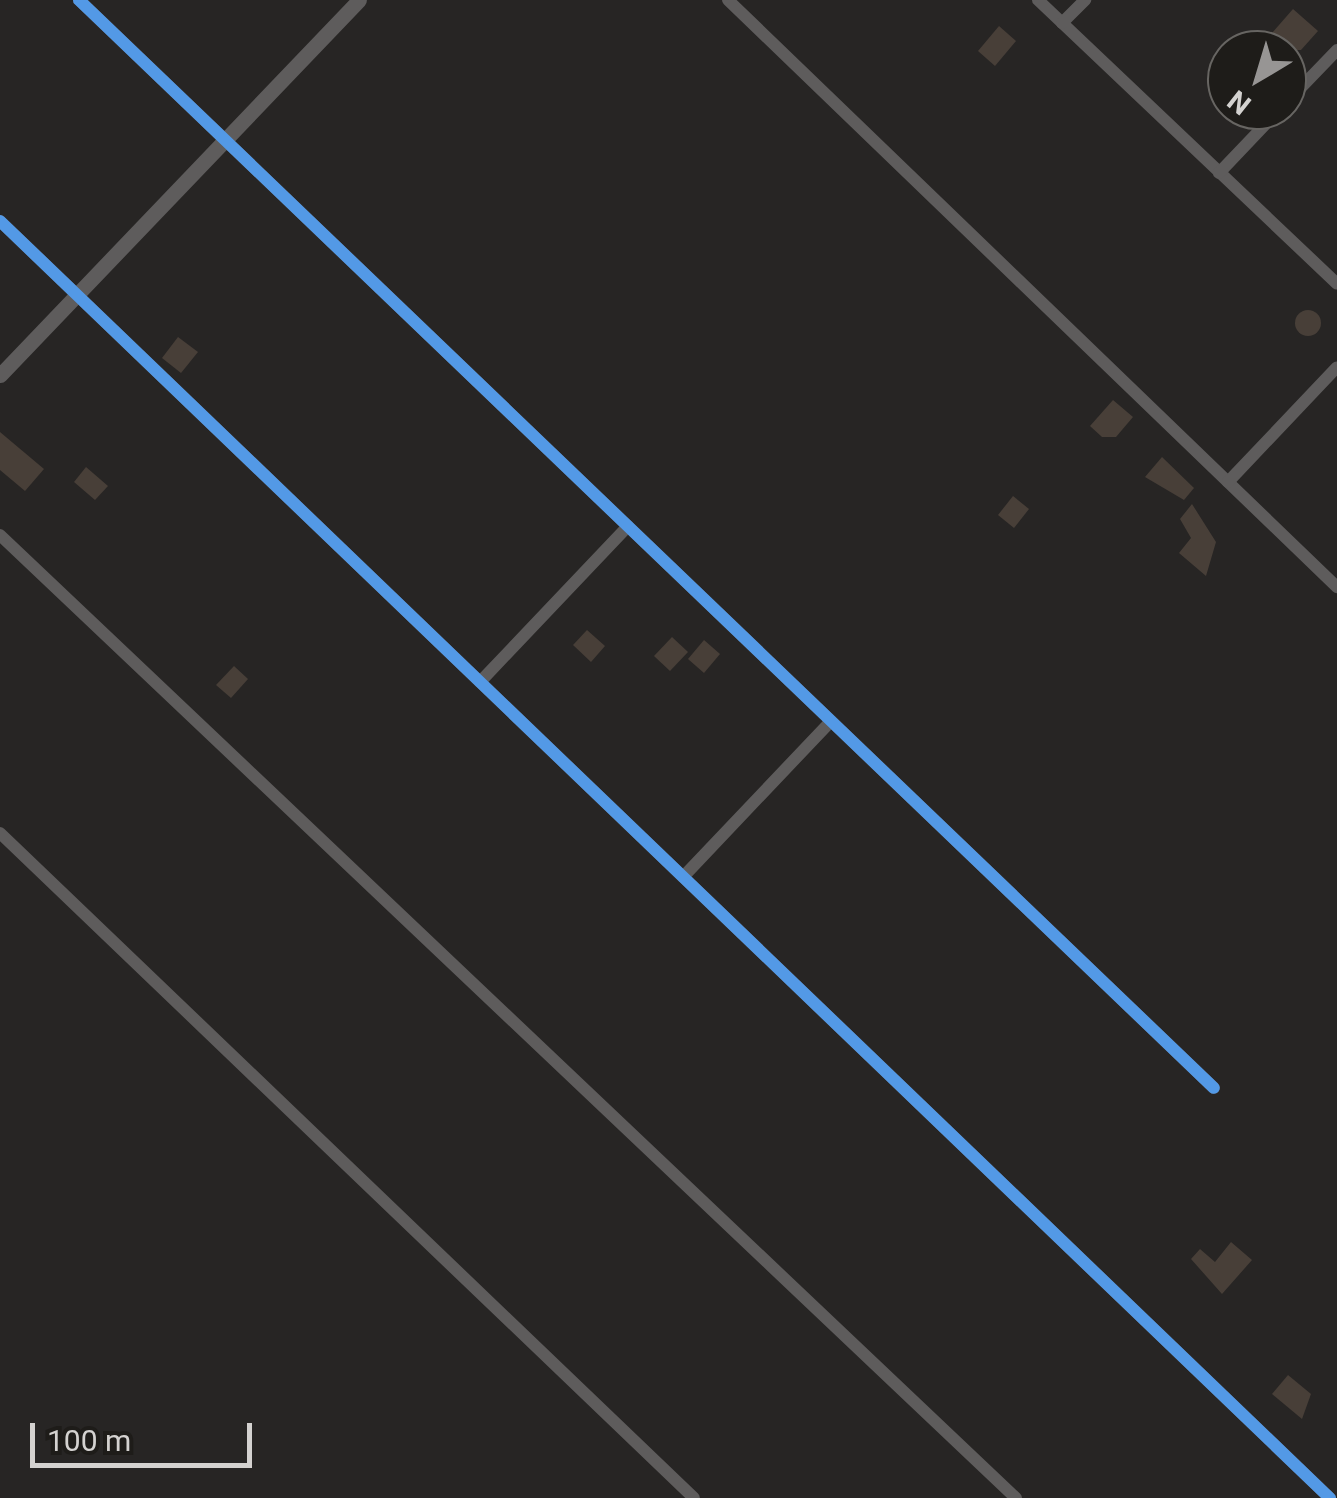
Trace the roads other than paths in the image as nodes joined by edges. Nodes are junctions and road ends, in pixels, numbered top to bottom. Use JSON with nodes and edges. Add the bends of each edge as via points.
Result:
{"nodes":[{"id":1,"x":79,"y":0,"type":"edge"},
{"id":2,"x":359,"y":0,"type":"edge"},
{"id":3,"x":728,"y":0,"type":"edge"},
{"id":4,"x":1038,"y":0,"type":"edge"},
{"id":5,"x":1084,"y":0,"type":"edge"},
{"id":6,"x":1062,"y":23,"type":"junction"},
{"id":7,"x":1337,"y":50,"type":"edge"},
{"id":8,"x":1307,"y":81,"type":"edge"},
{"id":9,"x":1260,"y":130,"type":"edge"},
{"id":10,"x":225,"y":140,"type":"junction"},
{"id":11,"x":1220,"y":173,"type":"junction"},
{"id":12,"x":0,"y":221,"type":"edge"},
{"id":13,"x":1337,"y":284,"type":"edge"},
{"id":14,"x":77,"y":295,"type":"junction"},
{"id":15,"x":1337,"y":367,"type":"edge"},
{"id":16,"x":0,"y":376,"type":"edge"},
{"id":17,"x":1228,"y":482,"type":"junction"},
{"id":18,"x":628,"y":526,"type":"junction"},
{"id":19,"x":0,"y":534,"type":"edge"},
{"id":20,"x":1337,"y":588,"type":"edge"},
{"id":21,"x":480,"y":682,"type":"junction"},
{"id":22,"x":832,"y":721,"type":"junction"},
{"id":23,"x":0,"y":833,"type":"edge"},
{"id":24,"x":684,"y":877,"type":"junction"},
{"id":25,"x":1214,"y":1088,"type":"dead end"},
{"id":26,"x":694,"y":1498,"type":"edge"},
{"id":27,"x":1016,"y":1498,"type":"edge"},
{"id":28,"x":1330,"y":1498,"type":"edge"}],
"edges":[{"from":1,"to":10,"type":"street"},
{"from":2,"to":10,"type":"street"},
{"from":3,"to":17,"type":"street"},
{"from":4,"to":6,"type":"street"},
{"from":5,"to":6,"type":"street"},
{"from":6,"to":11,"type":"street"},
{"from":7,"to":8,"type":"street"},
{"from":9,"to":11,"type":"street"},
{"from":10,"to":14,"type":"street"},
{"from":10,"to":18,"type":"street"},
{"from":11,"to":13,"type":"street"},
{"from":12,"to":14,"type":"street"},
{"from":14,"to":16,"type":"street"},
{"from":14,"to":21,"type":"street"},
{"from":15,"to":17,"type":"street"},
{"from":17,"to":20,"type":"street"},
{"from":18,"to":21,"type":"street"},
{"from":18,"to":22,"type":"street"},
{"from":19,"to":27,"type":"street"},
{"from":21,"to":24,"type":"street"},
{"from":22,"to":24,"type":"street"},
{"from":22,"to":25,"type":"street"},
{"from":23,"to":26,"type":"street"},
{"from":24,"to":28,"type":"street"}]}
